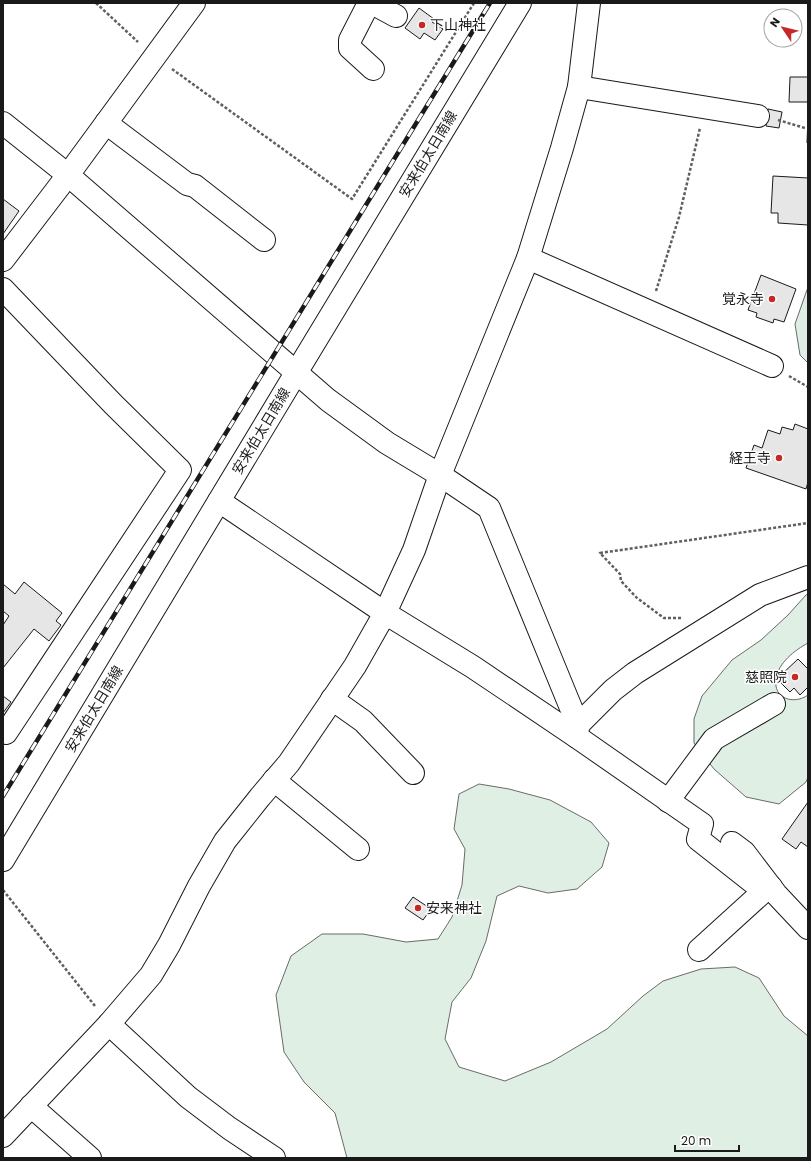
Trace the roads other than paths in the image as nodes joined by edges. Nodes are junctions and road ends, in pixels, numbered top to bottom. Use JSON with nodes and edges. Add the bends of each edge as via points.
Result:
{"nodes":[{"id":1,"x":194,"y":3,"type":"edge"},
{"id":2,"x":369,"y":3,"type":"edge"},
{"id":3,"x":372,"y":3,"type":"edge"},
{"id":4,"x":520,"y":3,"type":"edge"},
{"id":5,"x":589,"y":3,"type":"edge"},
{"id":6,"x":396,"y":16,"type":"dead end"},
{"id":7,"x":373,"y":69,"type":"dead end"},
{"id":8,"x":579,"y":87,"type":"junction"},
{"id":9,"x":758,"y":116,"type":"road end"},
{"id":10,"x":3,"y":122,"type":"edge"},
{"id":11,"x":106,"y":123,"type":"junction"},
{"id":12,"x":68,"y":175,"type":"junction"},
{"id":13,"x":264,"y":240,"type":"dead end"},
{"id":14,"x":528,"y":258,"type":"junction"},
{"id":15,"x":3,"y":260,"type":"edge"},
{"id":16,"x":3,"y":289,"type":"edge"},
{"id":17,"x":772,"y":366,"type":"dead end"},
{"id":18,"x":296,"y":373,"type":"junction"},
{"id":19,"x":440,"y":475,"type":"junction"},
{"id":20,"x":219,"y":501,"type":"junction"},
{"id":21,"x":808,"y":577,"type":"edge"},
{"id":22,"x":385,"y":613,"type":"junction"},
{"id":23,"x":332,"y":699,"type":"junction"},
{"id":24,"x":774,"y":704,"type":"dead end"},
{"id":25,"x":3,"y":731,"type":"edge"},
{"id":26,"x":577,"y":731,"type":"junction"},
{"id":27,"x":413,"y":773,"type":"dead end"},
{"id":28,"x":274,"y":780,"type":"junction"},
{"id":29,"x":668,"y":801,"type":"junction"},
{"id":30,"x":732,"y":843,"type":"dead end"},
{"id":31,"x":358,"y":849,"type":"dead end"},
{"id":32,"x":3,"y":860,"type":"edge"},
{"id":33,"x":768,"y":889,"type":"junction"},
{"id":34,"x":808,"y":928,"type":"edge"},
{"id":35,"x":699,"y":950,"type":"dead end"},
{"id":36,"x":109,"y":1024,"type":"junction"},
{"id":37,"x":30,"y":1106,"type":"junction"},
{"id":38,"x":3,"y":1136,"type":"edge"},
{"id":39,"x":90,"y":1158,"type":"edge"},
{"id":40,"x":274,"y":1158,"type":"edge"}],
"edges":[{"from":1,"to":11,"type":"street"},
{"from":2,"to":7,"type":"street","via":[[350,40],[350,48]]},
{"from":3,"to":6,"type":"street"},
{"from":4,"to":18,"type":"street","name":"安来伯太日南線"},
{"from":5,"to":8,"type":"street"},
{"from":8,"to":9,"type":"street"},
{"from":8,"to":14,"type":"street"},
{"from":10,"to":12,"type":"street"},
{"from":11,"to":12,"type":"street"},
{"from":11,"to":13,"type":"street","via":[[187,184],[195,186]]},
{"from":12,"to":15,"type":"street"},
{"from":12,"to":18,"type":"street"},
{"from":14,"to":17,"type":"street"},
{"from":14,"to":19,"type":"street"},
{"from":16,"to":25,"type":"street","via":[[180,470],[6,733]]},
{"from":18,"to":19,"type":"street","via":[[387,443]]},
{"from":18,"to":20,"type":"street","name":"安来伯太日南線"},
{"from":19,"to":22,"type":"street","via":[[414,550]]},
{"from":19,"to":26,"type":"street","via":[[489,508]]},
{"from":20,"to":22,"type":"street"},
{"from":20,"to":32,"type":"street","name":"安来伯太日南線"},
{"from":21,"to":26,"type":"street","via":[[760,595],[635,673],[613,690]]},
{"from":22,"to":23,"type":"street","via":[[355,666]]},
{"from":22,"to":26,"type":"street"},
{"from":23,"to":27,"type":"street","via":[[363,721]]},
{"from":23,"to":28,"type":"street","via":[[289,763]]},
{"from":24,"to":29,"type":"street","via":[[714,739]]},
{"from":26,"to":29,"type":"street"},
{"from":28,"to":31,"type":"street"},
{"from":28,"to":36,"type":"street","via":[[225,841],[151,975]]},
{"from":29,"to":33,"type":"street","via":[[702,824],[698,838]]},
{"from":30,"to":33,"type":"street","via":[[744,852]]},
{"from":33,"to":34,"type":"street"},
{"from":33,"to":35,"type":"street"},
{"from":36,"to":37,"type":"street"},
{"from":36,"to":40,"type":"street","via":[[188,1097]]},
{"from":37,"to":38,"type":"street"},
{"from":37,"to":39,"type":"street"}]}
